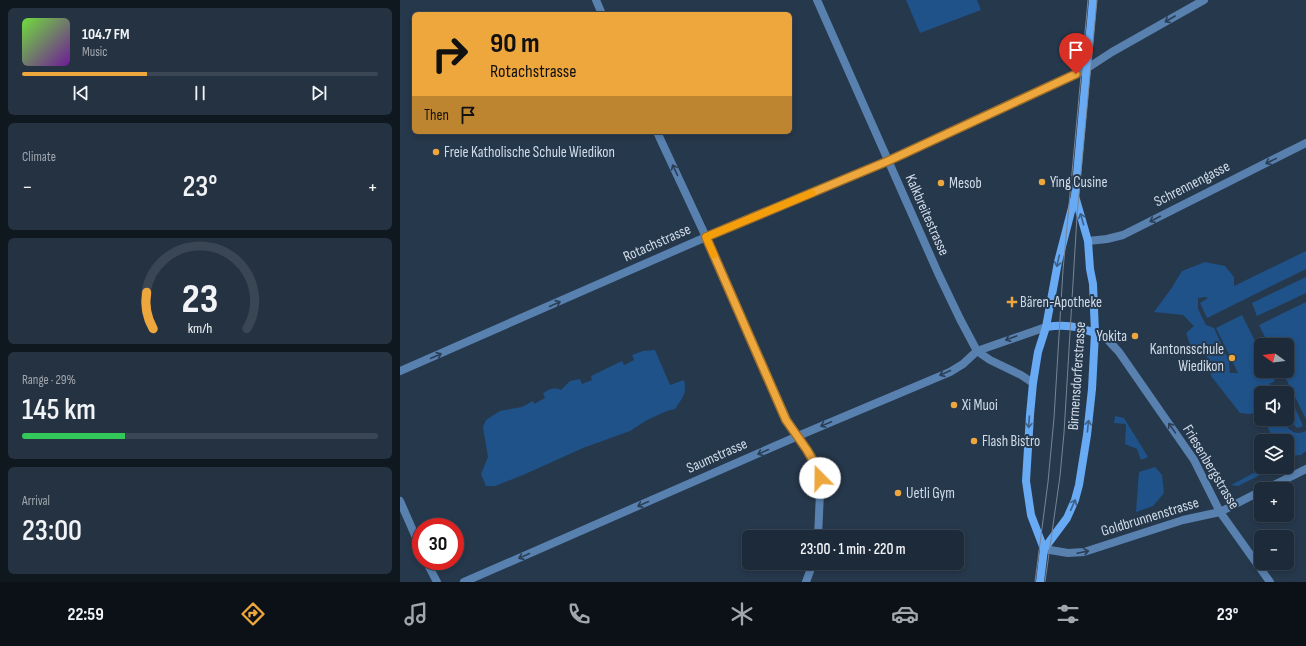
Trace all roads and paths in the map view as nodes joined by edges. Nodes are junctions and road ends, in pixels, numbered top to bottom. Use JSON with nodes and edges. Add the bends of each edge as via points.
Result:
{"nodes":[{"id":1,"x":596,"y":0,"type":"edge"},
{"id":2,"x":817,"y":0,"type":"edge"},
{"id":3,"x":1092,"y":0,"type":"edge"},
{"id":4,"x":1204,"y":0,"type":"edge"},
{"id":5,"x":601,"y":12,"type":"edge"},
{"id":6,"x":1086,"y":69,"type":"junction"},
{"id":7,"x":658,"y":134,"type":"edge"},
{"id":8,"x":1306,"y":143,"type":"edge"},
{"id":9,"x":888,"y":161,"type":"junction"},
{"id":10,"x":1075,"y":196,"type":"junction"},
{"id":11,"x":706,"y":237,"type":"junction"},
{"id":12,"x":1088,"y":241,"type":"junction"},
{"id":13,"x":1046,"y":327,"type":"junction"},
{"id":14,"x":1094,"y":333,"type":"junction"},
{"id":15,"x":977,"y":351,"type":"junction"},
{"id":16,"x":400,"y":371,"type":"edge"},
{"id":17,"x":1033,"y":383,"type":"junction"},
{"id":18,"x":798,"y":436,"type":"junction"},
{"id":19,"x":1306,"y":469,"type":"edge"},
{"id":20,"x":1280,"y":482,"type":"edge"},
{"id":21,"x":1254,"y":495,"type":"edge"},
{"id":22,"x":400,"y":501,"type":"edge"},
{"id":23,"x":1220,"y":512,"type":"junction"},
{"id":24,"x":412,"y":528,"type":"edge"},
{"id":25,"x":818,"y":530,"type":"edge"},
{"id":26,"x":1044,"y":549,"type":"junction"},
{"id":27,"x":431,"y":570,"type":"edge"},
{"id":28,"x":810,"y":570,"type":"edge"},
{"id":29,"x":437,"y":582,"type":"edge"},
{"id":30,"x":464,"y":582,"type":"edge"},
{"id":31,"x":806,"y":582,"type":"edge"},
{"id":32,"x":1040,"y":582,"type":"edge"},
{"id":33,"x":1270,"y":582,"type":"edge"}],
"edges":[{"from":1,"to":5,"type":"street"},
{"from":2,"to":9,"type":"street","name":"Kalkbreitestrasse"},
{"from":3,"to":6,"type":"main road","name":"Birmensdorferstrasse"},
{"from":4,"to":6,"type":"street","name":"Rotachstrasse","one_way":true},
{"from":6,"to":9,"type":"street","name":"Rotachstrasse"},
{"from":6,"to":10,"type":"main road","name":"Birmensdorferstrasse"},
{"from":11,"to":7,"type":"street","one_way":true},
{"from":8,"to":12,"type":"street","name":"Schrennengasse","one_way":true,"via":[[1123,235]]},
{"from":9,"to":11,"type":"street","name":"Rotachstrasse"},
{"from":9,"to":15,"type":"street","name":"Kalkbreitestrasse","via":[[938,273]]},
{"from":12,"to":10,"type":"main road","name":"Birmensdorferstrasse","one_way":true},
{"from":10,"to":13,"type":"main road","name":"Birmensdorferstrasse","one_way":true,"via":[[1058,262]]},
{"from":16,"to":11,"type":"street","name":"Rotachstrasse","one_way":true},
{"from":11,"to":18,"type":"street","via":[[786,420]]},
{"from":12,"to":14,"type":"main road","name":"Birmensdorferstrasse","via":[[1095,300]]},
{"from":13,"to":14,"type":"main road","via":[[1066,325]]},
{"from":13,"to":15,"type":"street","one_way":true},
{"from":13,"to":17,"type":"main road","name":"Birmensdorferstrasse","via":[[1038,352]]},
{"from":23,"to":14,"type":"street","name":"Friesenbergstrasse","one_way":true,"via":[[1194,460],[1119,352],[1106,338]]},
{"from":26,"to":14,"type":"main road","name":"Birmensdorferstrasse","one_way":true,"via":[[1067,518],[1079,485],[1092,389]]},
{"from":15,"to":17,"type":"street","name":"Kalkbreitestrasse"},
{"from":15,"to":18,"type":"street","name":"Saumstrasse","one_way":true,"via":[[950,372]]},
{"from":17,"to":26,"type":"main road","name":"Birmensdorferstrasse","one_way":true,"via":[[1026,481],[1031,515]]},
{"from":18,"to":25,"type":"street","via":[[819,471]]},
{"from":18,"to":30,"type":"street","name":"Saumstrasse","one_way":true},
{"from":19,"to":20,"type":"street"},
{"from":21,"to":23,"type":"street","name":"Goldbrunnenstrasse"},
{"from":22,"to":24,"type":"street"},
{"from":26,"to":23,"type":"street","name":"Goldbrunnenstrasse","one_way":true,"via":[[1068,553],[1084,552],[1183,520]]},
{"from":23,"to":33,"type":"street","name":"Friesenbergstrasse"},
{"from":26,"to":32,"type":"main road","name":"Birmensdorferstrasse"},
{"from":27,"to":29,"type":"street"},
{"from":28,"to":31,"type":"street"}]}
